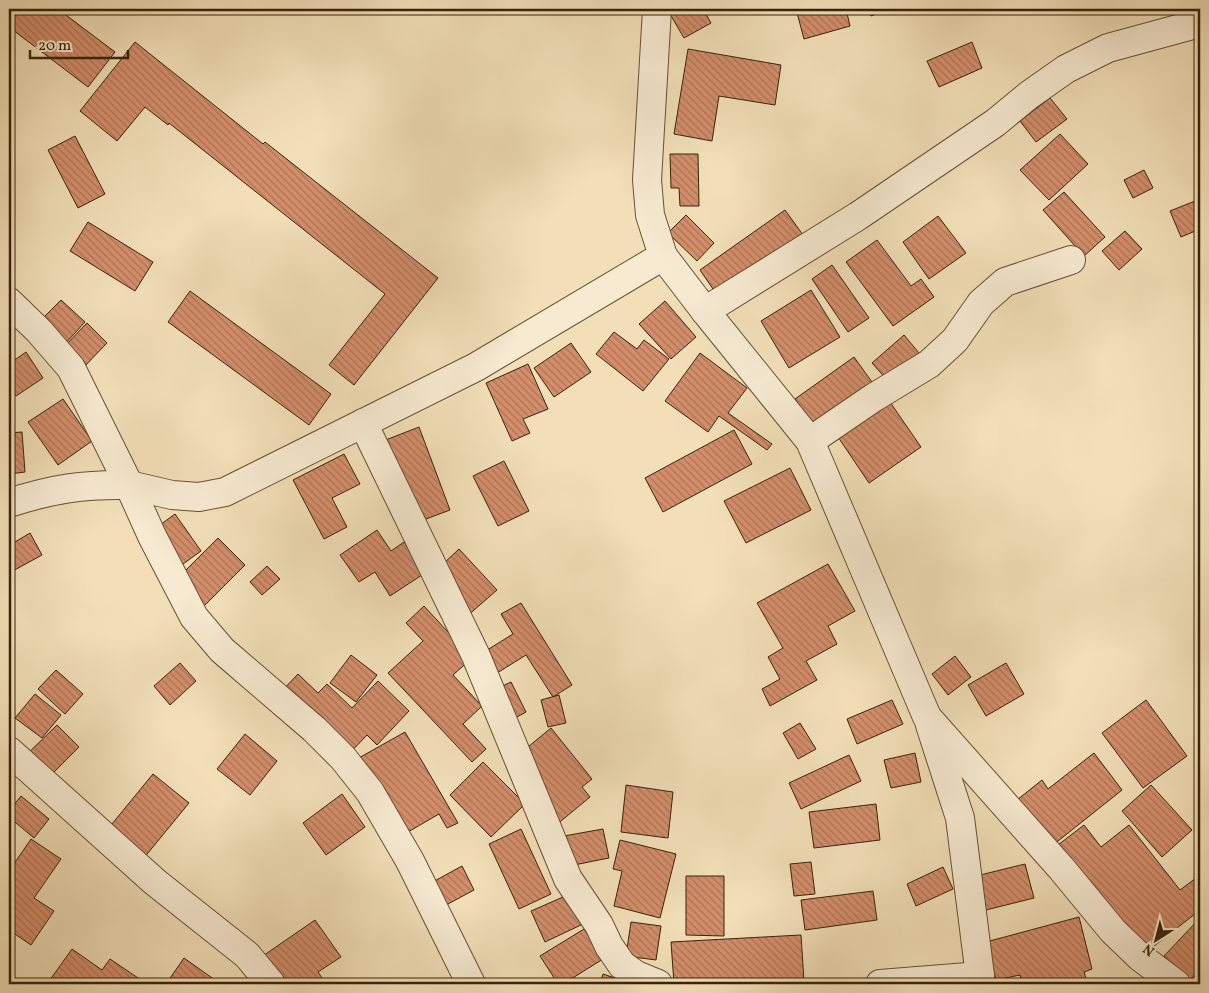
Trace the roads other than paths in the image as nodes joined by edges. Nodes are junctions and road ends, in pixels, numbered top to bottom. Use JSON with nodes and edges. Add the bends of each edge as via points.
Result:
{"nodes":[{"id":1,"x":657,"y":9,"type":"edge"},
{"id":2,"x":1200,"y":23,"type":"edge"},
{"id":3,"x":663,"y":256,"type":"junction"},
{"id":4,"x":1071,"y":260,"type":"dead end"},
{"id":5,"x":9,"y":302,"type":"edge"},
{"id":6,"x":705,"y":311,"type":"junction"},
{"id":7,"x":363,"y":423,"type":"junction"},
{"id":8,"x":810,"y":441,"type":"junction"},
{"id":9,"x":130,"y":485,"type":"junction"},
{"id":10,"x":9,"y":503,"type":"edge"},
{"id":11,"x":927,"y":716,"type":"junction"},
{"id":12,"x":9,"y":751,"type":"edge"},
{"id":13,"x":617,"y":974,"type":"edge"},
{"id":14,"x":980,"y":980,"type":"edge"},
{"id":15,"x":271,"y":984,"type":"edge"},
{"id":16,"x":471,"y":984,"type":"edge"},
{"id":17,"x":658,"y":984,"type":"edge"},
{"id":18,"x":880,"y":984,"type":"edge"},
{"id":19,"x":1176,"y":984,"type":"edge"}],
"edges":[{"from":1,"to":3,"type":"street","via":[[647,180],[650,215]]},
{"from":2,"to":6,"type":"street","via":[[1108,48],[1066,69],[995,123],[858,216]]},
{"from":3,"to":6,"type":"street"},
{"from":3,"to":7,"type":"street","via":[[476,367]]},
{"from":4,"to":8,"type":"street","via":[[1005,282],[981,303],[955,340],[928,364]]},
{"from":5,"to":9,"type":"street","via":[[71,368]]},
{"from":6,"to":8,"type":"street"},
{"from":7,"to":9,"type":"street","via":[[225,492],[199,497],[172,495]]},
{"from":7,"to":13,"type":"street","via":[[476,656],[568,879],[599,925]]},
{"from":8,"to":11,"type":"street"},
{"from":9,"to":10,"type":"street","via":[[76,486]]},
{"from":9,"to":16,"type":"street","via":[[152,536],[194,616],[222,650],[337,752],[370,792],[410,861]]},
{"from":11,"to":14,"type":"street","via":[[960,818]]},
{"from":11,"to":19,"type":"street","via":[[1113,931],[1140,957]]},
{"from":12,"to":15,"type":"street","via":[[156,882],[246,955]]},
{"from":13,"to":17,"type":"street","via":[[636,974]]},
{"from":14,"to":18,"type":"street"}]}
